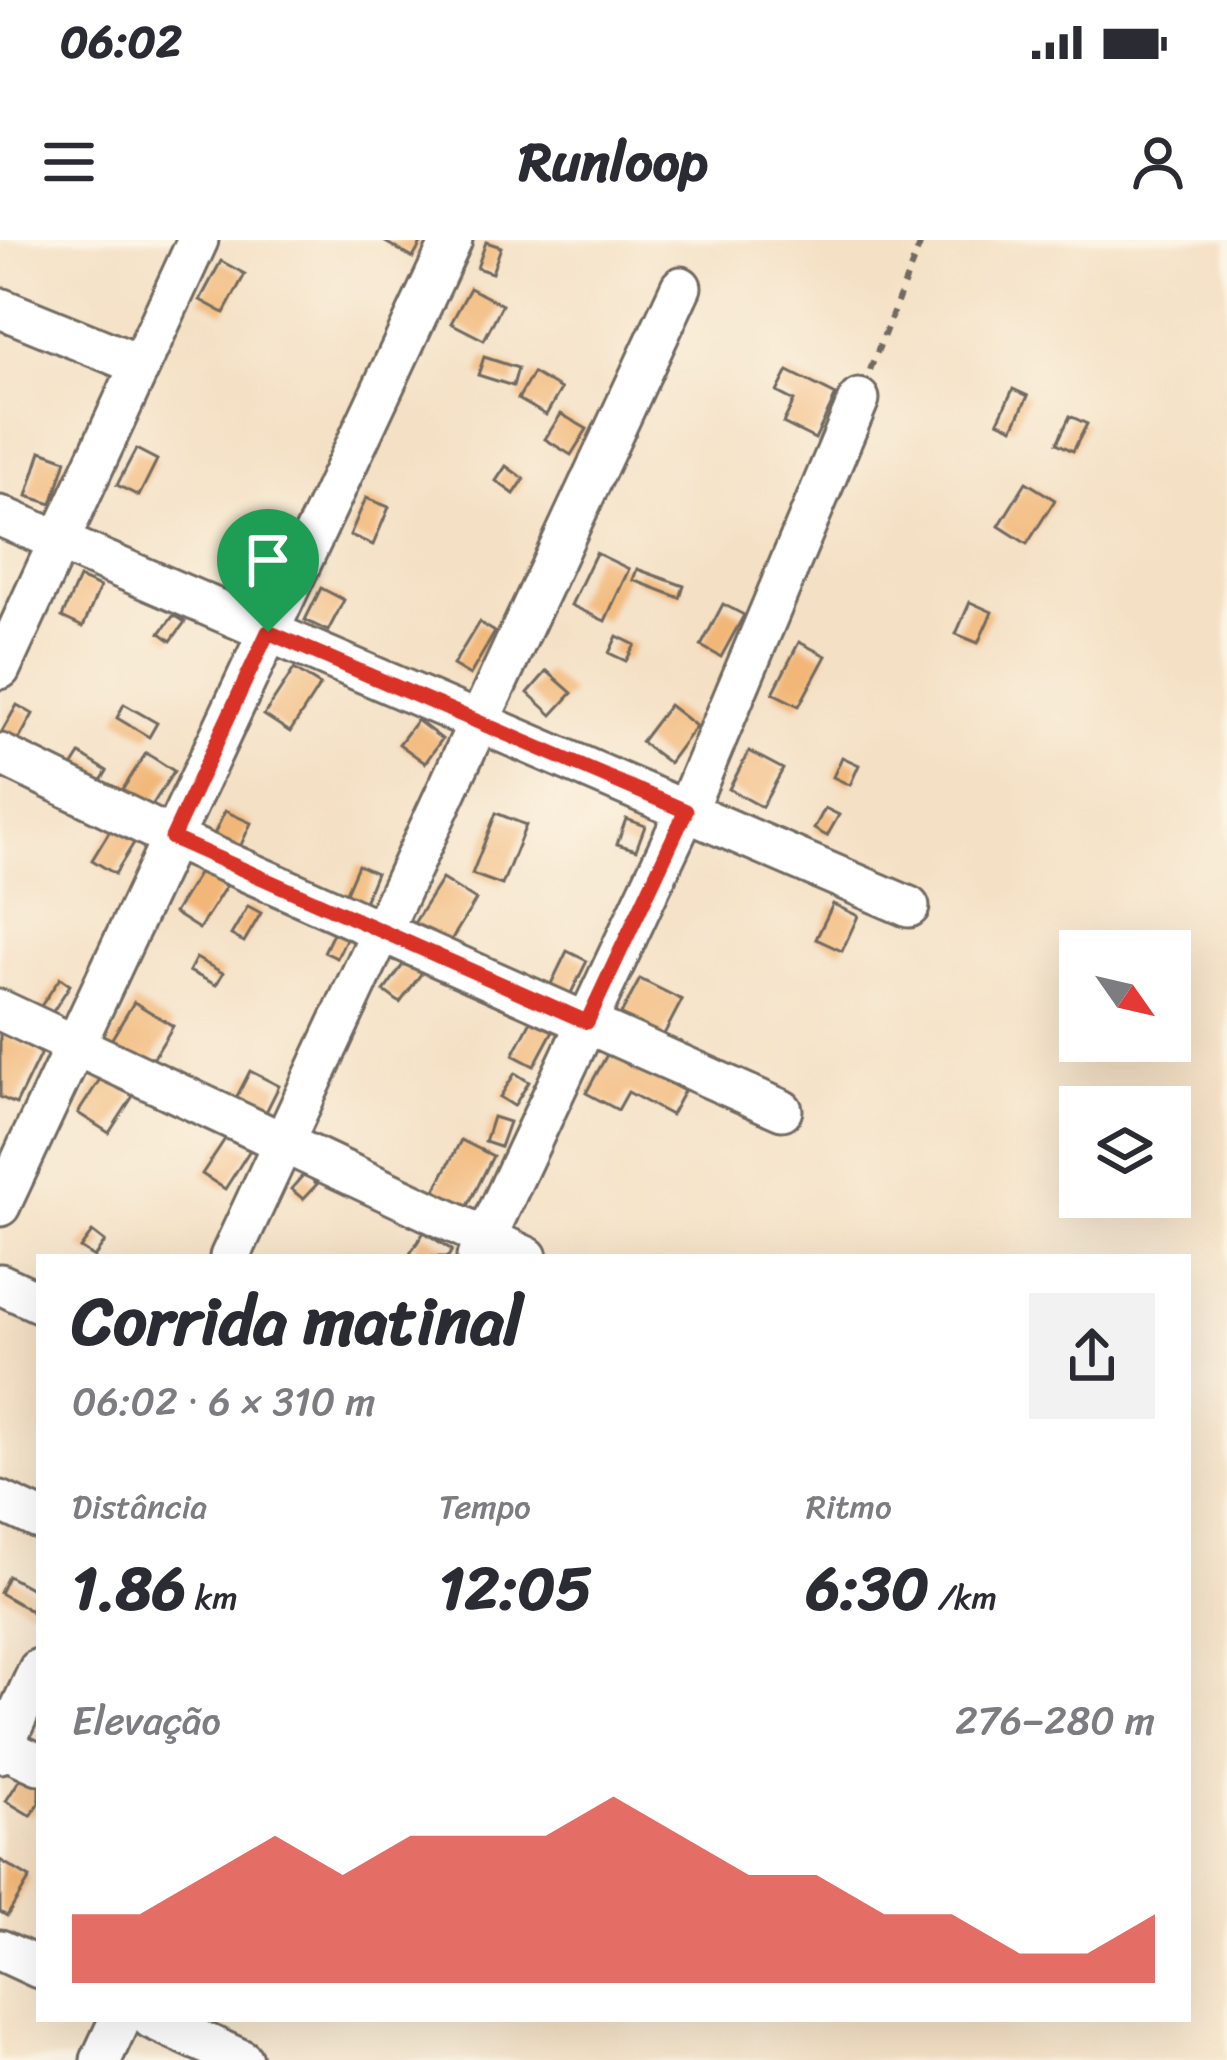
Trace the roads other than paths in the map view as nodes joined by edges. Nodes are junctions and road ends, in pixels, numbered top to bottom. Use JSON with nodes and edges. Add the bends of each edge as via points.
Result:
{"nodes":[{"id":1,"x":198,"y":240,"type":"edge"},
{"id":2,"x":452,"y":240,"type":"edge"},
{"id":3,"x":681,"y":287,"type":"dead end"},
{"id":4,"x":0,"y":308,"type":"edge"},
{"id":5,"x":140,"y":365,"type":"junction"},
{"id":6,"x":859,"y":399,"type":"road end"},
{"id":7,"x":0,"y":516,"type":"edge"},
{"id":8,"x":59,"y":541,"type":"junction"},
{"id":9,"x":268,"y":632,"type":"junction"},
{"id":10,"x":0,"y":669,"type":"edge"},
{"id":11,"x":479,"y":722,"type":"junction"},
{"id":12,"x":0,"y":754,"type":"edge"},
{"id":13,"x":686,"y":811,"type":"junction"},
{"id":14,"x":172,"y":838,"type":"junction"},
{"id":15,"x":908,"y":907,"type":"dead end"},
{"id":16,"x":382,"y":931,"type":"junction"},
{"id":17,"x":0,"y":1010,"type":"edge"},
{"id":18,"x":587,"y":1022,"type":"junction"},
{"id":19,"x":75,"y":1046,"type":"junction"},
{"id":20,"x":782,"y":1110,"type":"dead end"},
{"id":21,"x":284,"y":1143,"type":"junction"},
{"id":22,"x":0,"y":1206,"type":"edge"},
{"id":23,"x":482,"y":1247,"type":"edge"},
{"id":24,"x":231,"y":1254,"type":"edge"},
{"id":25,"x":514,"y":1254,"type":"edge"},
{"id":26,"x":0,"y":1284,"type":"edge"},
{"id":27,"x":36,"y":1301,"type":"edge"},
{"id":28,"x":0,"y":1501,"type":"edge"},
{"id":29,"x":36,"y":1518,"type":"edge"},
{"id":30,"x":36,"y":1675,"type":"edge"},
{"id":31,"x":1,"y":1749,"type":"edge"},
{"id":32,"x":36,"y":1763,"type":"edge"},
{"id":33,"x":0,"y":1950,"type":"edge"},
{"id":34,"x":36,"y":1966,"type":"edge"},
{"id":35,"x":119,"y":2022,"type":"edge"},
{"id":36,"x":159,"y":2022,"type":"edge"},
{"id":37,"x":101,"y":2060,"type":"edge"},
{"id":38,"x":242,"y":2060,"type":"edge"}],
"edges":[{"from":1,"to":5,"type":"street"},
{"from":2,"to":9,"type":"street"},
{"from":3,"to":11,"type":"street"},
{"from":4,"to":5,"type":"street"},
{"from":5,"to":8,"type":"street"},
{"from":6,"to":13,"type":"street"},
{"from":7,"to":8,"type":"street"},
{"from":8,"to":9,"type":"street"},
{"from":8,"to":10,"type":"street"},
{"from":9,"to":11,"type":"street"},
{"from":9,"to":14,"type":"street"},
{"from":11,"to":13,"type":"street"},
{"from":11,"to":16,"type":"street"},
{"from":12,"to":14,"type":"street"},
{"from":13,"to":15,"type":"street"},
{"from":13,"to":18,"type":"street"},
{"from":14,"to":16,"type":"street"},
{"from":14,"to":19,"type":"street"},
{"from":16,"to":18,"type":"street"},
{"from":16,"to":21,"type":"street"},
{"from":17,"to":19,"type":"street"},
{"from":18,"to":20,"type":"street"},
{"from":18,"to":23,"type":"street"},
{"from":19,"to":21,"type":"street"},
{"from":19,"to":22,"type":"street"},
{"from":21,"to":23,"type":"street"},
{"from":21,"to":24,"type":"street"},
{"from":23,"to":25,"type":"street"},
{"from":26,"to":27,"type":"street"},
{"from":28,"to":29,"type":"street"},
{"from":30,"to":31,"type":"street"},
{"from":31,"to":32,"type":"street"},
{"from":33,"to":34,"type":"street"},
{"from":35,"to":37,"type":"street"},
{"from":36,"to":38,"type":"street"}]}
